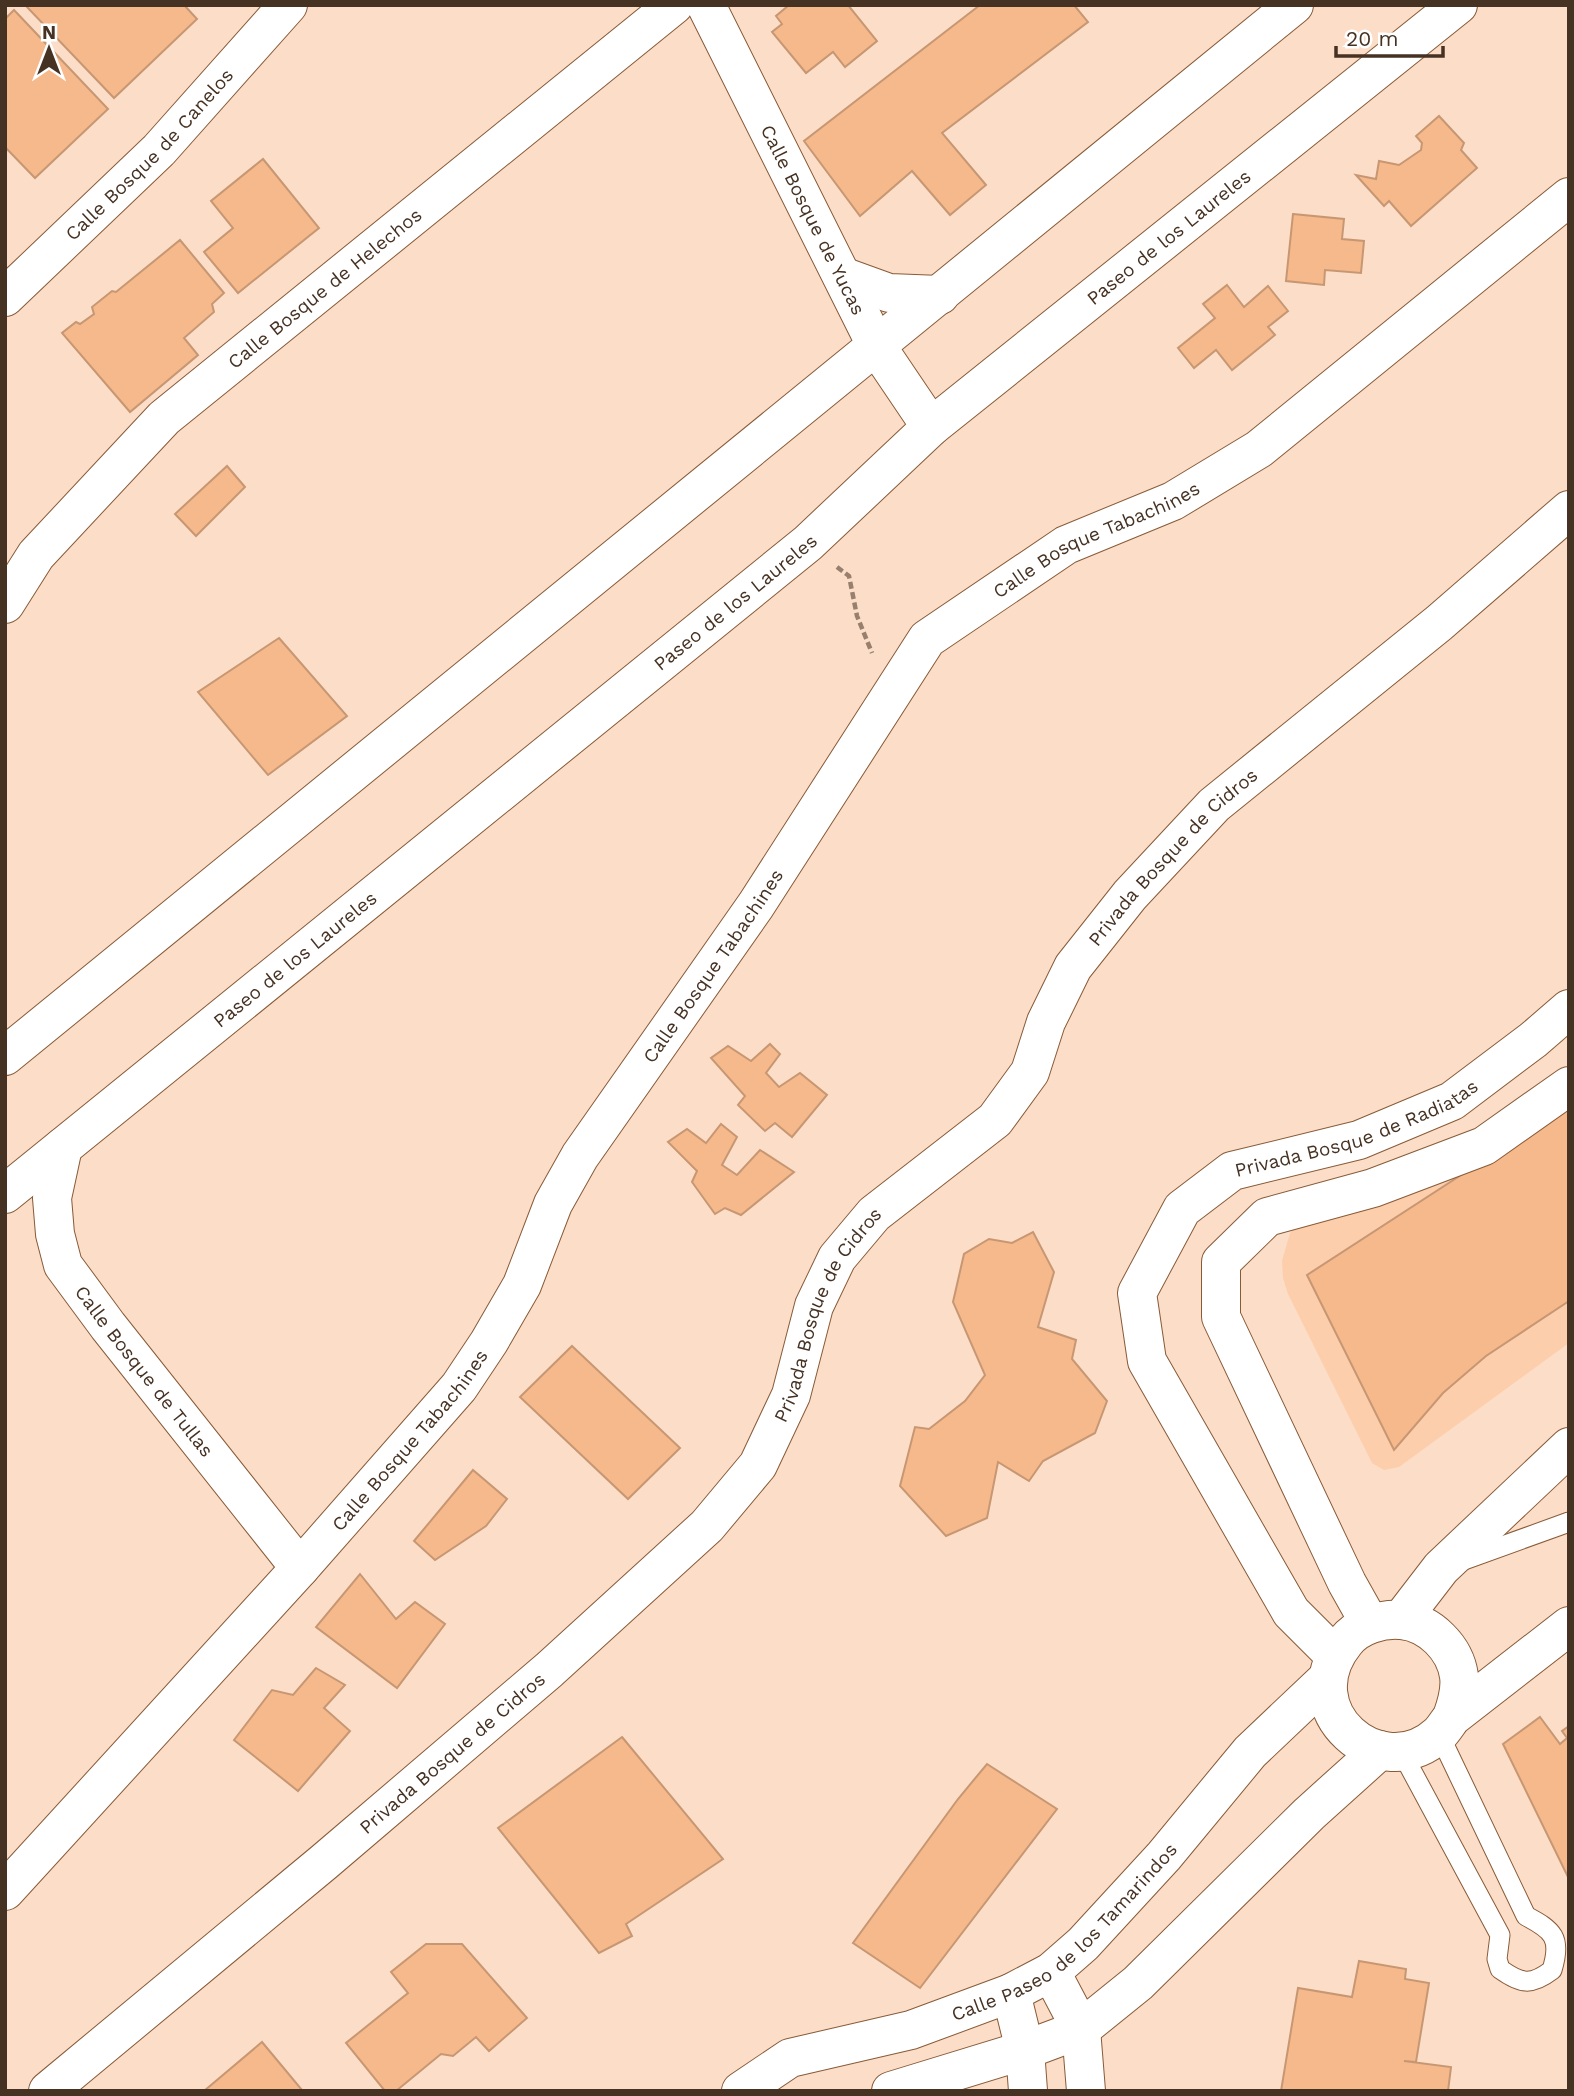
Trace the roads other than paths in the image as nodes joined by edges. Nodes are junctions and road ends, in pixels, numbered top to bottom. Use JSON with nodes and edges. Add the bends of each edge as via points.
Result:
{"nodes":[{"id":1,"x":288,"y":5,"type":"edge"},
{"id":2,"x":674,"y":5,"type":"edge"},
{"id":3,"x":706,"y":5,"type":"edge"},
{"id":4,"x":1294,"y":5,"type":"edge"},
{"id":5,"x":1458,"y":5,"type":"edge"},
{"id":6,"x":1569,"y":197,"type":"edge"},
{"id":7,"x":842,"y":276,"type":"junction"},
{"id":8,"x":940,"y":295,"type":"junction"},
{"id":9,"x":5,"y":297,"type":"edge"},
{"id":10,"x":877,"y":347,"type":"junction"},
{"id":11,"x":931,"y":427,"type":"junction"},
{"id":12,"x":1569,"y":510,"type":"edge"},
{"id":13,"x":5,"y":604,"type":"edge"},
{"id":14,"x":1569,"y":1009,"type":"edge"},
{"id":15,"x":5,"y":1056,"type":"edge"},
{"id":16,"x":1569,"y":1086,"type":"edge"},
{"id":17,"x":63,"y":1147,"type":"junction"},
{"id":18,"x":5,"y":1194,"type":"edge"},
{"id":19,"x":1569,"y":1447,"type":"edge"},
{"id":20,"x":1569,"y":1522,"type":"edge"},
{"id":21,"x":300,"y":1568,"type":"junction"},
{"id":22,"x":1441,"y":1569,"type":"junction"},
{"id":23,"x":1569,"y":1609,"type":"edge"},
{"id":24,"x":1386,"y":1622,"type":"junction"},
{"id":25,"x":1554,"y":1637,"type":"edge"},
{"id":26,"x":1331,"y":1667,"type":"junction"},
{"id":27,"x":1446,"y":1725,"type":"junction"},
{"id":28,"x":1391,"y":1751,"type":"junction"},
{"id":29,"x":5,"y":1891,"type":"edge"},
{"id":30,"x":1051,"y":1972,"type":"junction"},
{"id":31,"x":1011,"y":1993,"type":"junction"},
{"id":32,"x":1081,"y":2029,"type":"junction"},
{"id":33,"x":1025,"y":2050,"type":"junction"},
{"id":34,"x":48,"y":2091,"type":"edge"},
{"id":35,"x":741,"y":2091,"type":"edge"},
{"id":36,"x":891,"y":2091,"type":"edge"},
{"id":37,"x":1028,"y":2091,"type":"edge"},
{"id":38,"x":1086,"y":2091,"type":"edge"}],
"edges":[{"from":1,"to":9,"type":"street","name":"Calle Bosque de Canelos","via":[[159,150]]},
{"from":2,"to":13,"type":"street","name":"Calle Bosque de Helechos","via":[[164,418],[36,555]]},
{"from":3,"to":7,"type":"street","name":"Calle Bosque de Yucas"},
{"from":4,"to":8,"type":"street"},
{"from":5,"to":11,"type":"street","name":"Paseo de los Laureles"},
{"from":6,"to":21,"type":"street","name":"Calle Bosque Tabachines","via":[[1259,449],[1173,501],[1066,545],[927,639],[756,905],[580,1156],[553,1204],[522,1285],[467,1376]]},
{"from":7,"to":8,"type":"street","via":[[889,293]]},
{"from":7,"to":10,"type":"street","name":"Calle Bosque de Yucas"},
{"from":8,"to":10,"type":"street"},
{"from":10,"to":11,"type":"street","name":"Calle Bosque de Yucas"},
{"from":10,"to":15,"type":"street"},
{"from":11,"to":17,"type":"street","name":"Paseo de los Laureles","via":[[808,543]]},
{"from":12,"to":34,"type":"street","name":"Privada Bosque de Cidros","via":[[1439,623],[1214,805],[1130,895],[1073,967],[1046,1022],[1030,1072],[995,1120],[874,1214],[836,1258],[814,1306],[791,1395],[758,1465],[707,1526],[549,1670]]},
{"from":14,"to":26,"type":"street","name":"Privada Bosque de Radiatas","via":[[1452,1101],[1359,1140],[1232,1171],[1182,1209],[1137,1293],[1147,1361],[1291,1612]]},
{"from":16,"to":24,"type":"street","via":[[1484,1146],[1373,1188],[1267,1217],[1221,1262],[1221,1317],[1347,1583]]},
{"from":17,"to":18,"type":"street","name":"Paseo de los Laureles"},
{"from":17,"to":21,"type":"street","name":"Calle Bosque de Tullas","via":[[52,1198],[63,1265]]},
{"from":19,"to":22,"type":"street"},
{"from":20,"to":22,"type":"lane"},
{"from":21,"to":29,"type":"street","name":"Calle Bosque Tabachines"},
{"from":22,"to":24,"type":"street"},
{"from":23,"to":25,"type":"lane"},
{"from":24,"to":26,"type":"street","via":[[1350,1636]]},
{"from":24,"to":27,"type":"street","via":[[1422,1626],[1440,1638],[1452,1655],[1459,1675],[1459,1696]]},
{"from":25,"to":27,"type":"street"},
{"from":26,"to":28,"type":"street","via":[[1329,1703],[1340,1725],[1357,1741]]},
{"from":26,"to":30,"type":"street","name":"Calle Paseo de los Tamarindos","via":[[1250,1752],[1164,1856]]},
{"from":27,"to":28,"type":"street","via":[[1422,1745]]},
{"from":27,"to":28,"type":"lane","via":[[1526,1916],[1548,1928],[1555,1938],[1552,1970],[1541,1979],[1519,1981],[1500,1969],[1500,1935]]},
{"from":28,"to":32,"type":"street","via":[[1308,1814],[1138,1983]]},
{"from":30,"to":31,"type":"street","name":"Calle Paseo de los Tamarindos"},
{"from":30,"to":32,"type":"street"},
{"from":31,"to":33,"type":"street"},
{"from":31,"to":35,"type":"street","name":"Calle Paseo de los Tamarindos","via":[[911,2030],[790,2058]]},
{"from":32,"to":33,"type":"street"},
{"from":32,"to":38,"type":"street"},
{"from":33,"to":36,"type":"street"},
{"from":33,"to":37,"type":"street"}]}
